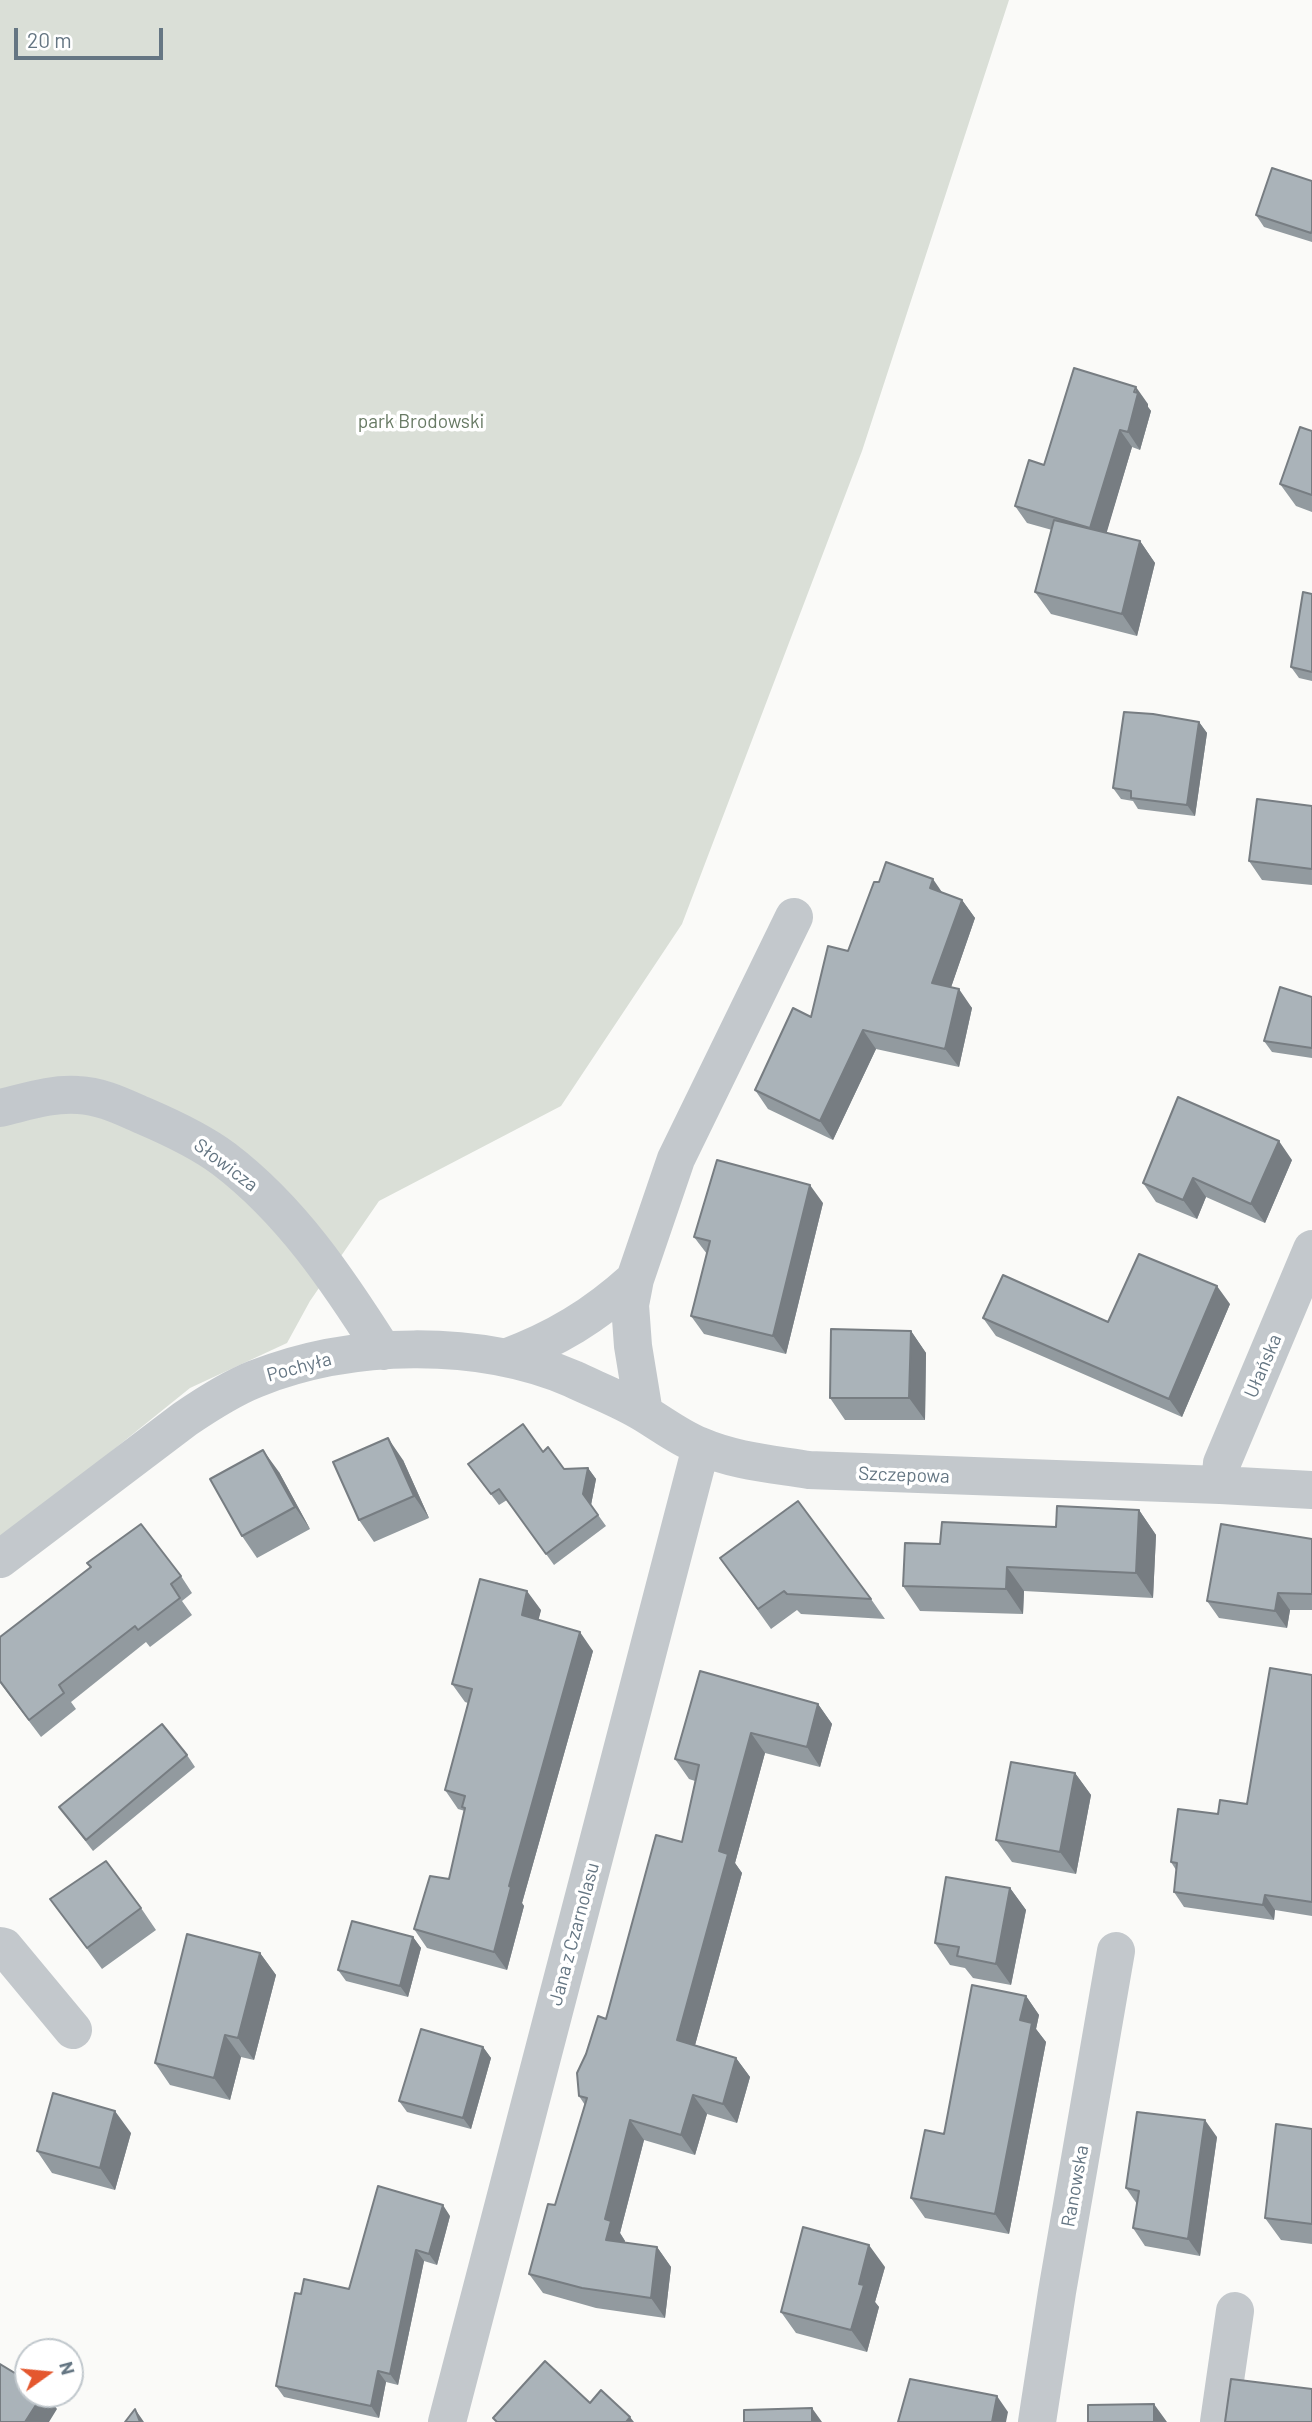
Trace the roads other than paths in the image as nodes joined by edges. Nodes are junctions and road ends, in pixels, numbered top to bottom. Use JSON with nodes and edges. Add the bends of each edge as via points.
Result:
{"nodes":[{"id":1,"x":794,"y":918,"type":"dead end"},
{"id":2,"x":0,"y":1108,"type":"edge"},
{"id":3,"x":1312,"y":1250,"type":"edge"},
{"id":4,"x":635,"y":1279,"type":"junction"},
{"id":5,"x":383,"y":1350,"type":"junction"},
{"id":6,"x":505,"y":1359,"type":"junction"},
{"id":7,"x":644,"y":1413,"type":"junction"},
{"id":8,"x":701,"y":1447,"type":"junction"},
{"id":9,"x":1220,"y":1485,"type":"junction"},
{"id":10,"x":1312,"y":1490,"type":"edge"},
{"id":11,"x":0,"y":1559,"type":"edge"},
{"id":12,"x":0,"y":1946,"type":"edge"},
{"id":13,"x":1116,"y":1951,"type":"dead end"},
{"id":14,"x":73,"y":2030,"type":"dead end"},
{"id":15,"x":1235,"y":2311,"type":"dead end"},
{"id":16,"x":447,"y":2422,"type":"edge"},
{"id":17,"x":1037,"y":2422,"type":"edge"},
{"id":18,"x":1219,"y":2422,"type":"edge"}],
"edges":[{"from":1,"to":4,"type":"street","via":[[676,1159]]},
{"from":2,"to":5,"type":"street","name":"Słowicza","via":[[46,1097],[79,1095],[108,1101],[176,1130],[222,1158],[290,1220],[338,1280]]},
{"from":3,"to":9,"type":"street","name":"Ułańska","via":[[1222,1464]]},
{"from":4,"to":6,"type":"street","via":[[559,1336]]},
{"from":4,"to":7,"type":"street","via":[[630,1305]]},
{"from":5,"to":6,"type":"street","name":"Pochyła","via":[[435,1349]]},
{"from":5,"to":11,"type":"street","name":"Pochyła","via":[[296,1366],[217,1398]]},
{"from":6,"to":7,"type":"street","name":"Pochyła","via":[[570,1378]]},
{"from":7,"to":8,"type":"street","name":"Szczepowa"},
{"from":8,"to":9,"type":"street","name":"Szczepowa","via":[[809,1470]]},
{"from":8,"to":16,"type":"street","name":"Jana z Czarnolasu"},
{"from":9,"to":10,"type":"street","name":"Szczepowa"},
{"from":12,"to":14,"type":"street"},
{"from":13,"to":17,"type":"street","name":"Ranowska"},
{"from":15,"to":18,"type":"street"}]}
